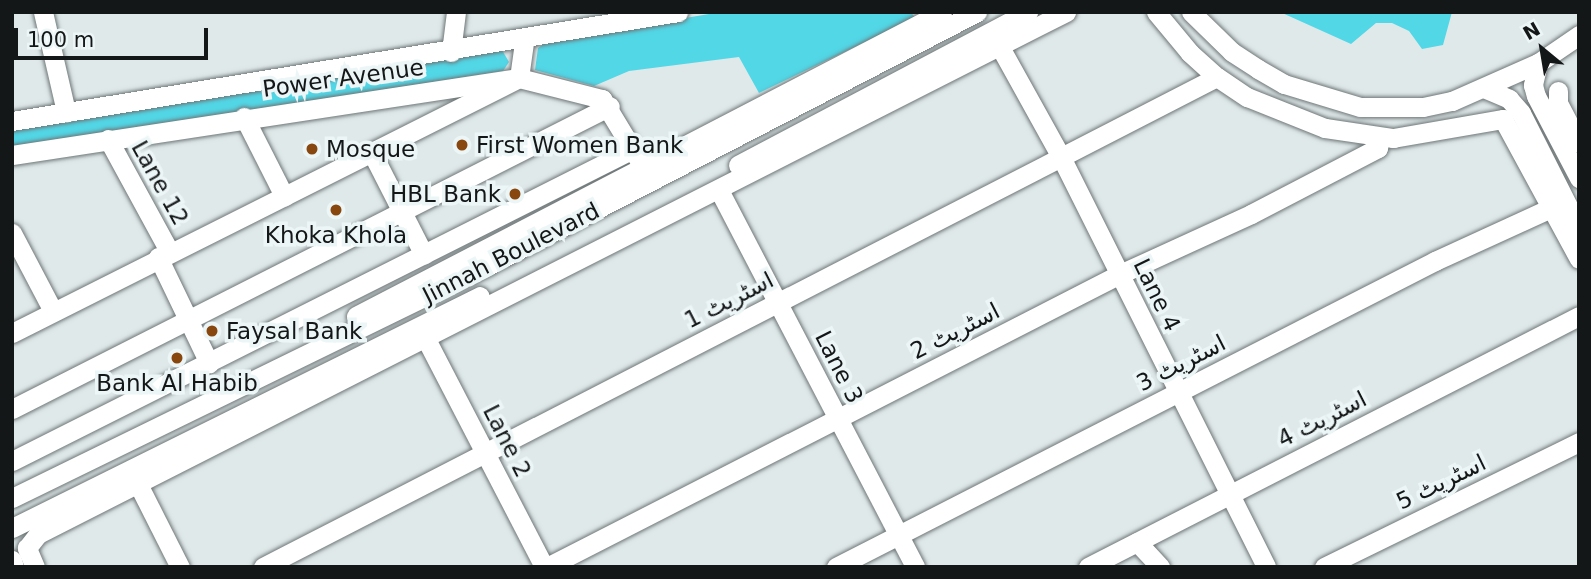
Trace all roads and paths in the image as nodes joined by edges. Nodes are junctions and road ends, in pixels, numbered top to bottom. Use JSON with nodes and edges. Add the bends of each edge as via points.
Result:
{"nodes":[{"id":1,"x":43,"y":12,"type":"edge"},
{"id":2,"x":456,"y":12,"type":"edge"},
{"id":3,"x":678,"y":12,"type":"edge"},
{"id":4,"x":976,"y":12,"type":"edge"},
{"id":5,"x":1028,"y":12,"type":"edge"},
{"id":6,"x":1066,"y":12,"type":"edge"},
{"id":7,"x":1156,"y":12,"type":"edge"},
{"id":8,"x":1191,"y":12,"type":"edge"},
{"id":9,"x":929,"y":15,"type":"edge"},
{"id":10,"x":616,"y":18,"type":"edge"},
{"id":11,"x":1578,"y":36,"type":"edge"},
{"id":12,"x":524,"y":41,"type":"junction"},
{"id":13,"x":1000,"y":47,"type":"junction"},
{"id":14,"x":451,"y":52,"type":"junction"},
{"id":15,"x":1538,"y":63,"type":"junction"},
{"id":16,"x":1217,"y":76,"type":"junction"},
{"id":17,"x":519,"y":78,"type":"junction"},
{"id":18,"x":1284,"y":84,"type":"junction"},
{"id":19,"x":1486,"y":89,"type":"junction"},
{"id":20,"x":1559,"y":91,"type":"dead end"},
{"id":21,"x":610,"y":106,"type":"junction"},
{"id":22,"x":1274,"y":110,"type":"junction"},
{"id":23,"x":66,"y":112,"type":"junction"},
{"id":24,"x":244,"y":117,"type":"junction"},
{"id":25,"x":12,"y":121,"type":"edge"},
{"id":26,"x":1380,"y":138,"type":"junction"},
{"id":27,"x":108,"y":139,"type":"junction"},
{"id":28,"x":1579,"y":143,"type":"edge"},
{"id":29,"x":372,"y":153,"type":"junction"},
{"id":30,"x":12,"y":155,"type":"edge"},
{"id":31,"x":637,"y":157,"type":"junction"},
{"id":32,"x":1062,"y":159,"type":"junction"},
{"id":33,"x":1579,"y":178,"type":"edge"},
{"id":34,"x":719,"y":190,"type":"junction"},
{"id":35,"x":284,"y":196,"type":"junction"},
{"id":36,"x":1551,"y":208,"type":"junction"},
{"id":37,"x":405,"y":213,"type":"junction"},
{"id":38,"x":1579,"y":228,"type":"edge"},
{"id":39,"x":12,"y":233,"type":"edge"},
{"id":40,"x":164,"y":254,"type":"junction"},
{"id":41,"x":424,"y":255,"type":"junction"},
{"id":42,"x":1579,"y":259,"type":"edge"},
{"id":43,"x":1120,"y":274,"type":"junction"},
{"id":44,"x":778,"y":302,"type":"junction"},
{"id":45,"x":53,"y":311,"type":"junction"},
{"id":46,"x":1579,"y":316,"type":"edge"},
{"id":47,"x":187,"y":319,"type":"junction"},
{"id":48,"x":12,"y":333,"type":"edge"},
{"id":49,"x":426,"y":338,"type":"junction"},
{"id":50,"x":209,"y":363,"type":"junction"},
{"id":51,"x":1176,"y":393,"type":"junction"},
{"id":52,"x":12,"y":410,"type":"edge"},
{"id":53,"x":838,"y":418,"type":"junction"},
{"id":54,"x":1579,"y":442,"type":"edge"},
{"id":55,"x":486,"y":453,"type":"junction"},
{"id":56,"x":12,"y":461,"type":"edge"},
{"id":57,"x":139,"y":486,"type":"junction"},
{"id":58,"x":12,"y":491,"type":"edge"},
{"id":59,"x":1228,"y":495,"type":"junction"},
{"id":60,"x":12,"y":498,"type":"edge"},
{"id":61,"x":12,"y":528,"type":"edge"},
{"id":62,"x":898,"y":535,"type":"junction"},
{"id":63,"x":1137,"y":542,"type":"junction"},
{"id":64,"x":12,"y":560,"type":"edge"},
{"id":65,"x":14,"y":567,"type":"edge"},
{"id":66,"x":35,"y":567,"type":"edge"},
{"id":67,"x":180,"y":567,"type":"edge"},
{"id":68,"x":262,"y":567,"type":"edge"},
{"id":69,"x":545,"y":567,"type":"edge"},
{"id":70,"x":836,"y":567,"type":"edge"},
{"id":71,"x":915,"y":567,"type":"edge"},
{"id":72,"x":1088,"y":567,"type":"edge"},
{"id":73,"x":1160,"y":567,"type":"edge"},
{"id":74,"x":1266,"y":567,"type":"edge"},
{"id":75,"x":1325,"y":567,"type":"edge"}],
"edges":[{"from":1,"to":23,"type":"street"},
{"from":2,"to":14,"type":"street"},
{"from":3,"to":10,"type":"street","name":"Power Avenue"},
{"from":4,"to":60,"type":"street","name":"Jinnah Boulevard","via":[[488,266]]},
{"from":5,"to":61,"type":"street","name":"Jinnah Boulevard","via":[[719,176]]},
{"from":6,"to":13,"type":"street"},
{"from":7,"to":16,"type":"street","via":[[1190,53]]},
{"from":8,"to":18,"type":"street","via":[[1232,52]]},
{"from":9,"to":31,"type":"street"},
{"from":10,"to":12,"type":"street","name":"Power Avenue"},
{"from":11,"to":15,"type":"street"},
{"from":12,"to":14,"type":"street","name":"Power Avenue"},
{"from":12,"to":17,"type":"street"},
{"from":13,"to":32,"type":"street","name":"Lane 4"},
{"from":13,"to":34,"type":"street"},
{"from":14,"to":23,"type":"street","name":"Power Avenue"},
{"from":15,"to":19,"type":"street"},
{"from":15,"to":33,"type":"street","via":[[1533,85],[1536,96]]},
{"from":16,"to":22,"type":"street"},
{"from":16,"to":32,"type":"street","name":"اسٹریٹ 1"},
{"from":17,"to":21,"type":"street","name":"Power Avenue","via":[[589,92]]},
{"from":17,"to":24,"type":"street","name":"Power Avenue"},
{"from":17,"to":29,"type":"street"},
{"from":18,"to":19,"type":"street","via":[[1360,107],[1396,108],[1452,102]]},
{"from":18,"to":22,"type":"street"},
{"from":19,"to":38,"type":"street","via":[[1509,99],[1521,113]]},
{"from":20,"to":28,"type":"street","via":[[1558,103]]},
{"from":21,"to":31,"type":"street"},
{"from":21,"to":37,"type":"street"},
{"from":22,"to":26,"type":"street","via":[[1325,128]]},
{"from":23,"to":25,"type":"street","name":"Power Avenue"},
{"from":24,"to":27,"type":"street","name":"Power Avenue"},
{"from":24,"to":35,"type":"street"},
{"from":26,"to":36,"type":"street","via":[[1423,136],[1503,119]]},
{"from":26,"to":43,"type":"street","name":"اسٹریٹ 2","via":[[1378,148]]},
{"from":27,"to":30,"type":"street","name":"Power Avenue"},
{"from":27,"to":40,"type":"street","name":"Lane 12"},
{"from":29,"to":35,"type":"street"},
{"from":29,"to":37,"type":"street"},
{"from":31,"to":41,"type":"street"},
{"from":31,"to":58,"type":"street"},
{"from":32,"to":43,"type":"street","name":"Lane 4"},
{"from":32,"to":44,"type":"street","name":"اسٹریٹ 1"},
{"from":34,"to":44,"type":"street","name":"Lane 3"},
{"from":34,"to":49,"type":"street"},
{"from":35,"to":40,"type":"street"},
{"from":36,"to":42,"type":"street"},
{"from":36,"to":51,"type":"street","name":"اسٹریٹ 3","via":[[1435,261]]},
{"from":37,"to":41,"type":"street"},
{"from":37,"to":47,"type":"street"},
{"from":39,"to":45,"type":"street"},
{"from":40,"to":45,"type":"street"},
{"from":40,"to":47,"type":"street","name":"Lane 12"},
{"from":41,"to":50,"type":"street"},
{"from":43,"to":51,"type":"street","name":"Lane 4"},
{"from":43,"to":53,"type":"street","name":"اسٹریٹ 2"},
{"from":44,"to":53,"type":"street","name":"Lane 3"},
{"from":44,"to":55,"type":"street","name":"اسٹریٹ 1"},
{"from":45,"to":48,"type":"street"},
{"from":46,"to":59,"type":"street","name":"اسٹریٹ 4"},
{"from":47,"to":50,"type":"street","name":"Lane 12"},
{"from":47,"to":52,"type":"street"},
{"from":49,"to":55,"type":"street","name":"Lane 2"},
{"from":49,"to":57,"type":"street"},
{"from":50,"to":56,"type":"street"},
{"from":51,"to":59,"type":"street","name":"Lane 4"},
{"from":51,"to":62,"type":"street","name":"اسٹریٹ 3"},
{"from":53,"to":62,"type":"street","name":"Lane 3"},
{"from":53,"to":69,"type":"street","name":"اسٹریٹ 2"},
{"from":54,"to":75,"type":"street","name":"اسٹریٹ 5"},
{"from":55,"to":68,"type":"street","name":"اسٹریٹ 1"},
{"from":55,"to":69,"type":"street","name":"Lane 2"},
{"from":57,"to":66,"type":"street","via":[[38,534],[27,548]]},
{"from":57,"to":67,"type":"street"},
{"from":59,"to":63,"type":"street","name":"اسٹریٹ 4"},
{"from":59,"to":74,"type":"street","name":"Lane 4"},
{"from":62,"to":70,"type":"street","name":"اسٹریٹ 3"},
{"from":62,"to":71,"type":"street","name":"Lane 3"},
{"from":63,"to":72,"type":"street","name":"اسٹریٹ 4"},
{"from":63,"to":73,"type":"street"},
{"from":64,"to":65,"type":"street"}]}
